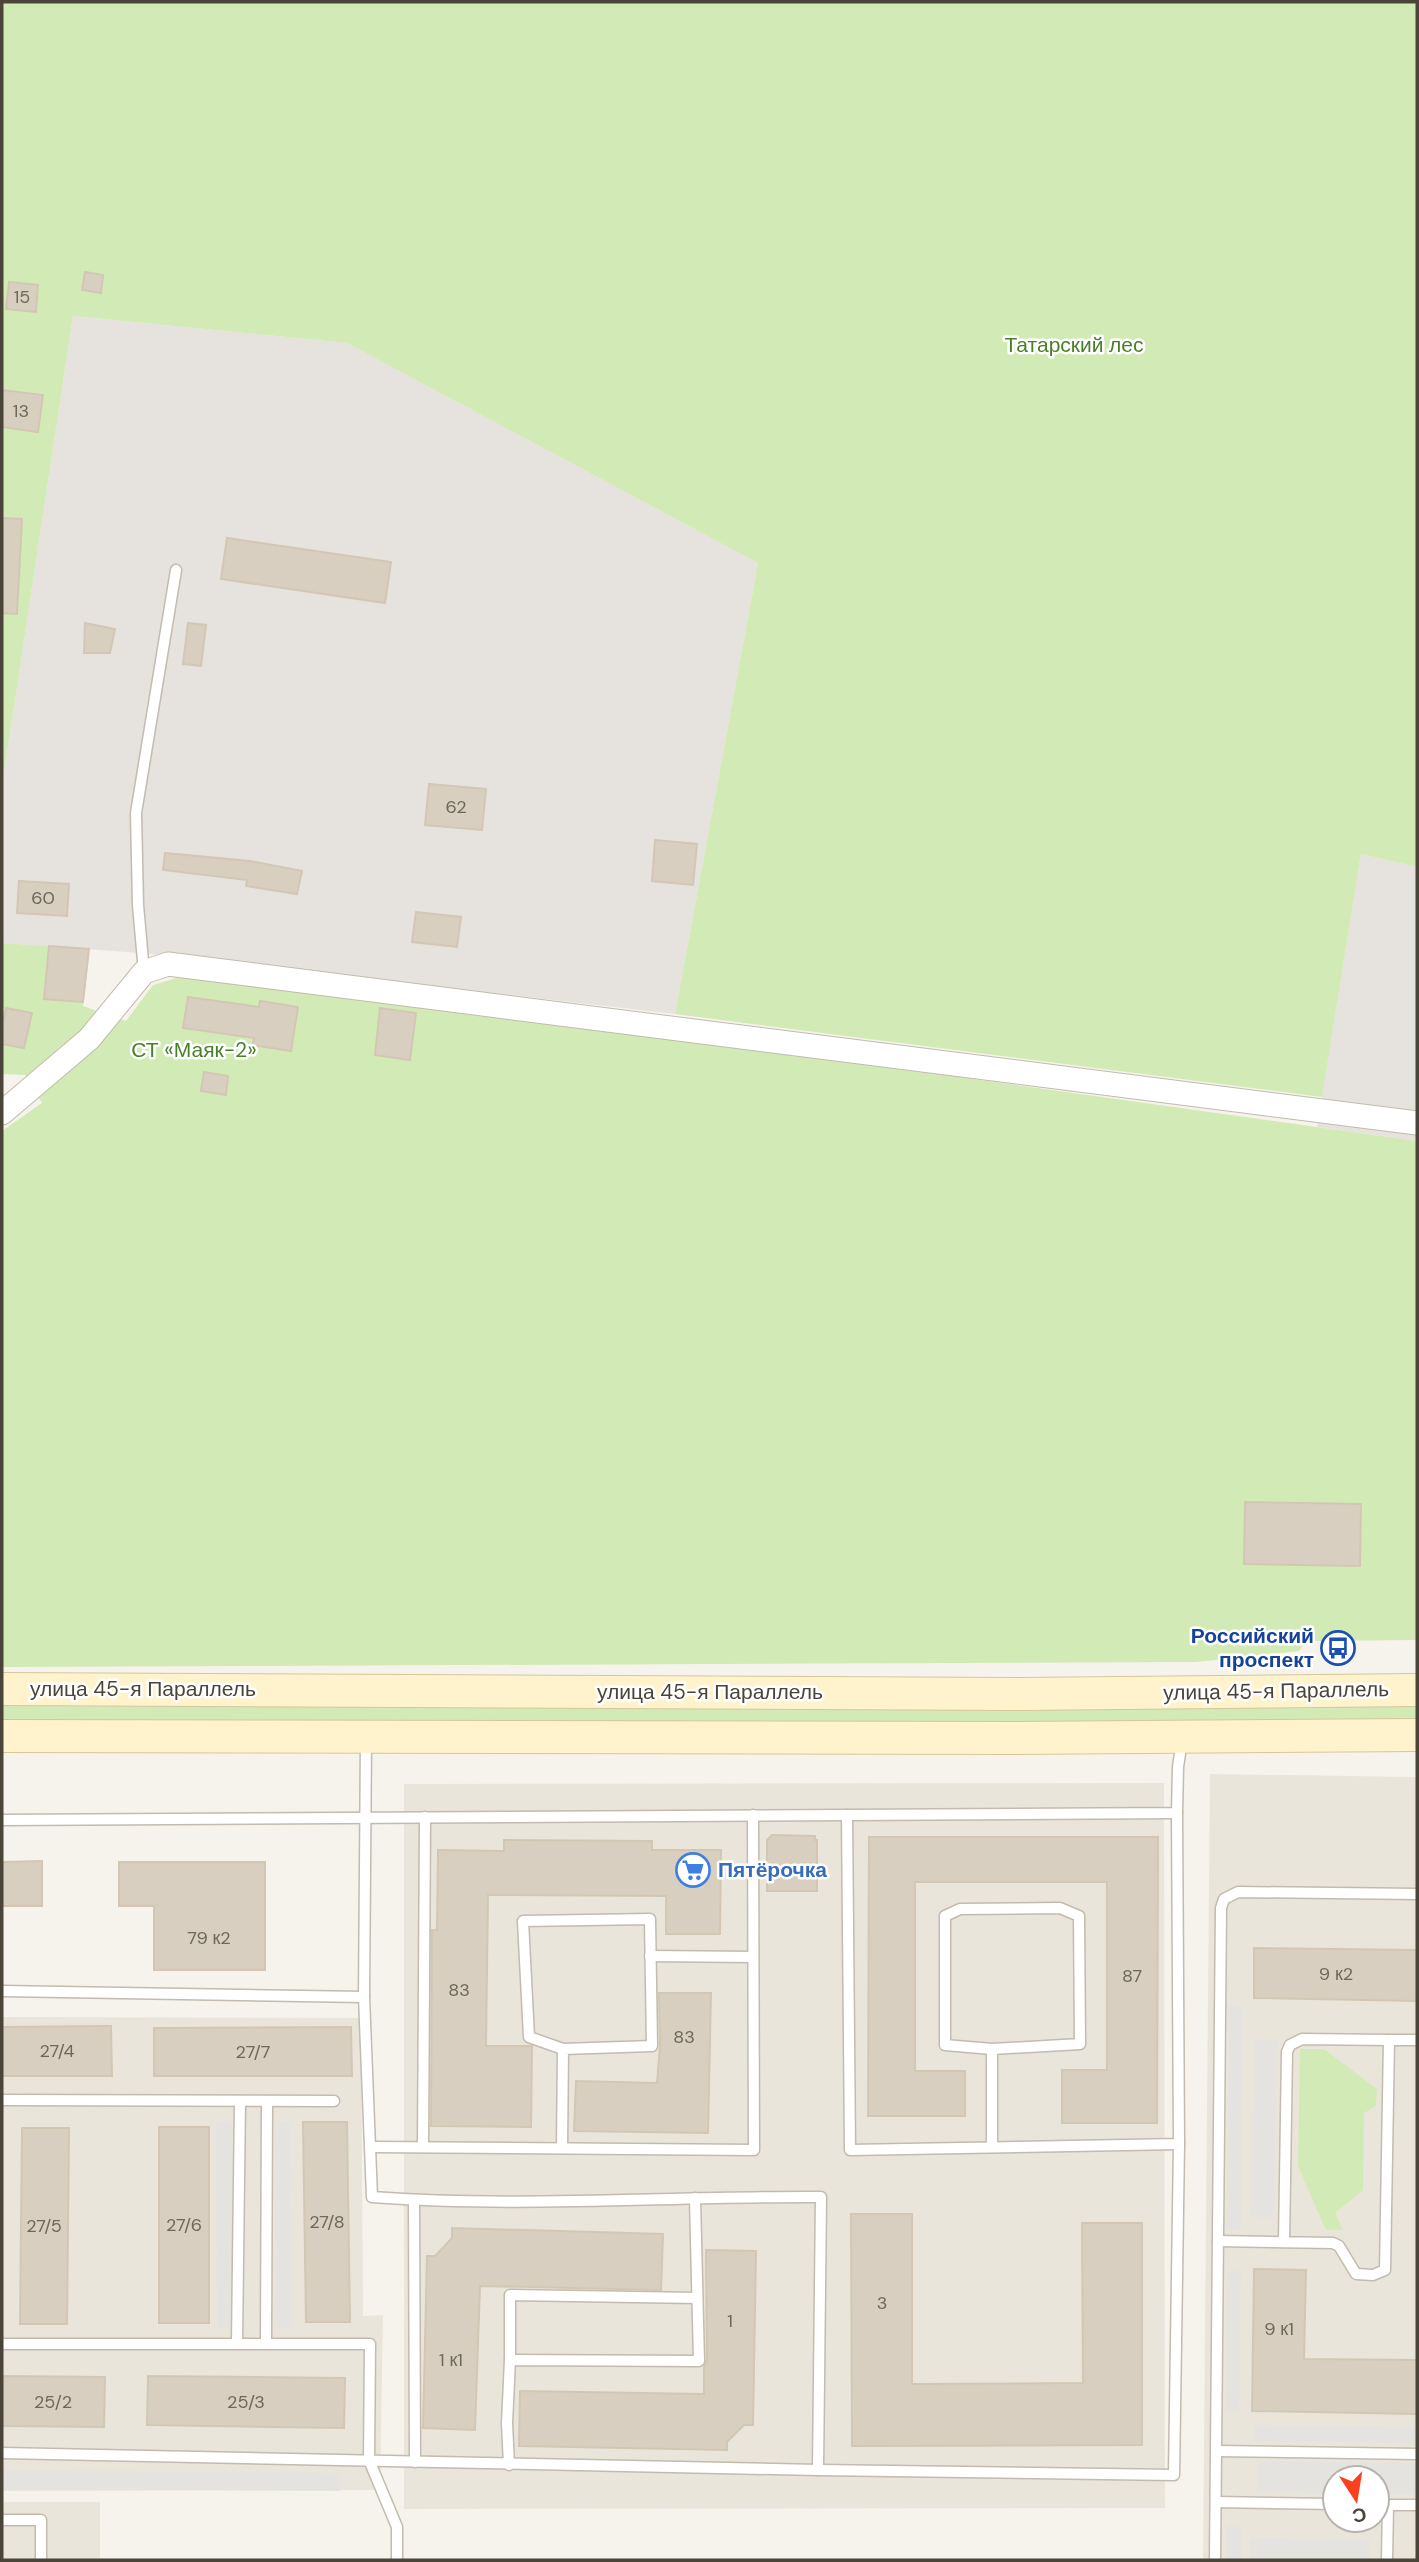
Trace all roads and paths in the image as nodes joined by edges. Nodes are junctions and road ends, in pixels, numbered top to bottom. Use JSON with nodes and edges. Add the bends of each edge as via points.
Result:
{"nodes":[{"id":1,"x":176,"y":570,"type":"dead end"},
{"id":2,"x":144,"y":972,"type":"junction"},
{"id":3,"x":2,"y":1113,"type":"edge"},
{"id":4,"x":1417,"y":1123,"type":"edge"},
{"id":5,"x":2,"y":1689,"type":"edge"},
{"id":6,"x":1417,"y":1690,"type":"edge"},
{"id":7,"x":1417,"y":1735,"type":"edge"},
{"id":8,"x":2,"y":1736,"type":"edge"},
{"id":9,"x":366,"y":1737,"type":"junction"},
{"id":10,"x":1182,"y":1737,"type":"junction"},
{"id":11,"x":1177,"y":1813,"type":"junction"},
{"id":12,"x":753,"y":1815,"type":"junction"},
{"id":13,"x":847,"y":1815,"type":"junction"},
{"id":14,"x":366,"y":1817,"type":"junction"},
{"id":15,"x":425,"y":1817,"type":"junction"},
{"id":16,"x":2,"y":1820,"type":"edge"},
{"id":17,"x":1417,"y":1894,"type":"edge"},
{"id":18,"x":650,"y":1956,"type":"junction"},
{"id":19,"x":753,"y":1957,"type":"junction"},
{"id":20,"x":2,"y":1991,"type":"edge"},
{"id":21,"x":364,"y":1997,"type":"junction"},
{"id":22,"x":1389,"y":2040,"type":"junction"},
{"id":23,"x":1417,"y":2040,"type":"edge"},
{"id":24,"x":562,"y":2049,"type":"junction"},
{"id":25,"x":992,"y":2049,"type":"junction"},
{"id":26,"x":2,"y":2100,"type":"edge"},
{"id":27,"x":240,"y":2101,"type":"junction"},
{"id":28,"x":267,"y":2101,"type":"junction"},
{"id":29,"x":334,"y":2101,"type":"dead end"},
{"id":30,"x":1179,"y":2144,"type":"junction"},
{"id":31,"x":371,"y":2147,"type":"junction"},
{"id":32,"x":423,"y":2147,"type":"junction"},
{"id":33,"x":992,"y":2147,"type":"junction"},
{"id":34,"x":562,"y":2148,"type":"junction"},
{"id":35,"x":695,"y":2197,"type":"junction"},
{"id":36,"x":414,"y":2200,"type":"junction"},
{"id":37,"x":1218,"y":2241,"type":"junction"},
{"id":38,"x":1284,"y":2242,"type":"junction"},
{"id":39,"x":698,"y":2298,"type":"junction"},
{"id":40,"x":237,"y":2343,"type":"junction"},
{"id":41,"x":266,"y":2343,"type":"junction"},
{"id":42,"x":2,"y":2344,"type":"edge"},
{"id":43,"x":510,"y":2360,"type":"junction"},
{"id":44,"x":1216,"y":2451,"type":"junction"},
{"id":45,"x":2,"y":2452,"type":"edge"},
{"id":46,"x":1417,"y":2454,"type":"edge"},
{"id":47,"x":369,"y":2460,"type":"junction"},
{"id":48,"x":415,"y":2462,"type":"junction"},
{"id":49,"x":509,"y":2465,"type":"junction"},
{"id":50,"x":818,"y":2470,"type":"junction"},
{"id":51,"x":1216,"y":2502,"type":"junction"},
{"id":52,"x":1321,"y":2504,"type":"edge"},
{"id":53,"x":1391,"y":2505,"type":"edge"},
{"id":54,"x":1417,"y":2505,"type":"edge"},
{"id":55,"x":2,"y":2520,"type":"edge"},
{"id":56,"x":1385,"y":2534,"type":"edge"},
{"id":57,"x":41,"y":2560,"type":"edge"},
{"id":58,"x":397,"y":2560,"type":"edge"},
{"id":59,"x":1215,"y":2560,"type":"edge"},
{"id":60,"x":1387,"y":2560,"type":"edge"}],
"edges":[{"from":1,"to":2,"type":"lane","via":[[136,813]]},
{"from":2,"to":3,"type":"street","via":[[89,1039]]},
{"from":2,"to":4,"type":"street","via":[[168,964]]},
{"from":5,"to":6,"type":"main road","name":"улица 45-я Параллель","via":[[1019,1694]]},
{"from":7,"to":10,"type":"main road"},
{"from":8,"to":9,"type":"main road"},
{"from":9,"to":10,"type":"main road"},
{"from":9,"to":14,"type":"lane"},
{"from":10,"to":11,"type":"lane"},
{"from":11,"to":13,"type":"lane"},
{"from":11,"to":30,"type":"lane"},
{"from":12,"to":13,"type":"lane"},
{"from":12,"to":15,"type":"lane"},
{"from":12,"to":19,"type":"lane"},
{"from":13,"to":33,"type":"lane","via":[[850,2150]]},
{"from":14,"to":15,"type":"lane"},
{"from":14,"to":16,"type":"lane"},
{"from":14,"to":21,"type":"lane"},
{"from":15,"to":32,"type":"lane"},
{"from":17,"to":37,"type":"lane","via":[[1238,1892],[1224,1899]]},
{"from":18,"to":19,"type":"lane"},
{"from":18,"to":24,"type":"lane","via":[[652,2046]]},
{"from":18,"to":24,"type":"lane","via":[[650,1919],[523,1921],[529,2037]]},
{"from":19,"to":34,"type":"lane","via":[[754,2150]]},
{"from":20,"to":21,"type":"lane"},
{"from":21,"to":31,"type":"lane"},
{"from":22,"to":23,"type":"lane"},
{"from":22,"to":38,"type":"lane","via":[[1302,2039],[1290,2045]]},
{"from":22,"to":38,"type":"lane","via":[[1385,2270],[1356,2274],[1334,2243]]},
{"from":24,"to":34,"type":"lane"},
{"from":25,"to":25,"type":"lane","via":[[945,2045],[945,1916],[960,1909],[1060,1908],[1079,1916],[1080,2044]]},
{"from":25,"to":33,"type":"lane"},
{"from":26,"to":27,"type":"lane"},
{"from":27,"to":28,"type":"lane"},
{"from":27,"to":40,"type":"lane"},
{"from":28,"to":29,"type":"lane"},
{"from":28,"to":41,"type":"lane"},
{"from":30,"to":33,"type":"lane"},
{"from":30,"to":50,"type":"lane","via":[[1174,2475]]},
{"from":31,"to":32,"type":"lane"},
{"from":31,"to":36,"type":"lane","via":[[372,2197]]},
{"from":32,"to":34,"type":"lane"},
{"from":35,"to":36,"type":"lane"},
{"from":35,"to":39,"type":"lane"},
{"from":35,"to":50,"type":"lane","via":[[821,2197]]},
{"from":36,"to":48,"type":"lane"},
{"from":37,"to":38,"type":"lane"},
{"from":37,"to":44,"type":"lane"},
{"from":39,"to":43,"type":"lane","via":[[699,2361]]},
{"from":39,"to":43,"type":"lane","via":[[510,2295]]},
{"from":40,"to":41,"type":"lane"},
{"from":40,"to":42,"type":"lane"},
{"from":41,"to":47,"type":"lane","via":[[370,2344]]},
{"from":43,"to":49,"type":"lane"},
{"from":44,"to":46,"type":"lane"},
{"from":44,"to":51,"type":"lane"},
{"from":45,"to":47,"type":"lane"},
{"from":47,"to":48,"type":"lane"},
{"from":47,"to":58,"type":"lane","via":[[397,2527]]},
{"from":48,"to":49,"type":"lane"},
{"from":49,"to":50,"type":"lane"},
{"from":51,"to":52,"type":"lane"},
{"from":51,"to":59,"type":"lane"},
{"from":53,"to":54,"type":"lane"},
{"from":55,"to":57,"type":"lane","via":[[41,2520]]},
{"from":56,"to":60,"type":"lane"}]}
